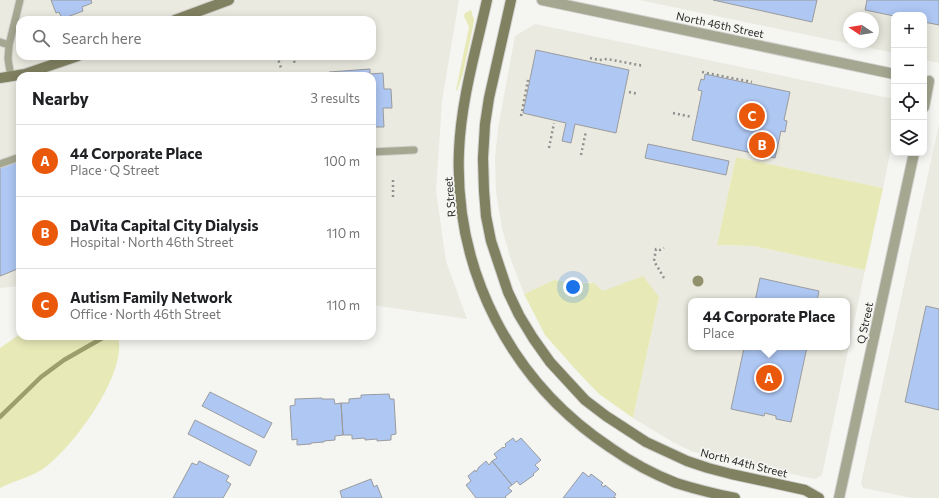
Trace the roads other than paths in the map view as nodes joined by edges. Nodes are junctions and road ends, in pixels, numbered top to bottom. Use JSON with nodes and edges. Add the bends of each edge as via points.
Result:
{"nodes":[{"id":1,"x":20,"y":0,"type":"edge"},
{"id":2,"x":229,"y":0,"type":"edge"},
{"id":3,"x":487,"y":0,"type":"edge"},
{"id":4,"x":511,"y":0,"type":"edge"},
{"id":5,"x":542,"y":0,"type":"edge"},
{"id":6,"x":16,"y":16,"type":"edge"},
{"id":7,"x":16,"y":16,"type":"edge"},
{"id":8,"x":186,"y":16,"type":"edge"},
{"id":9,"x":0,"y":42,"type":"edge"},
{"id":10,"x":9,"y":45,"type":"junction"},
{"id":11,"x":67,"y":60,"type":"edge"},
{"id":12,"x":29,"y":72,"type":"edge"},
{"id":13,"x":891,"y":73,"type":"edge"},
{"id":14,"x":16,"y":76,"type":"edge"},
{"id":15,"x":11,"y":77,"type":"junction"},
{"id":16,"x":0,"y":78,"type":"edge"},
{"id":17,"x":931,"y":81,"type":"edge"},
{"id":18,"x":927,"y":96,"type":"edge"},
{"id":19,"x":414,"y":150,"type":"dead end"},
{"id":20,"x":376,"y":152,"type":"edge"},
{"id":21,"x":913,"y":156,"type":"edge"},
{"id":22,"x":16,"y":158,"type":"edge"},
{"id":23,"x":0,"y":164,"type":"edge"},
{"id":24,"x":735,"y":498,"type":"edge"},
{"id":25,"x":820,"y":498,"type":"edge"},
{"id":26,"x":839,"y":498,"type":"edge"}],
"edges":[{"from":1,"to":7,"type":"lane"},
{"from":2,"to":8,"type":"main road"},
{"from":3,"to":24,"type":"main road","name":"R Street","via":[[468,87],[459,157],[461,206],[471,257],[479,283],[499,327],[523,365],[561,409],[583,428],[628,460],[651,472],[702,491]]},
{"from":4,"to":25,"type":"main road","name":"North 44th Street","via":[[485,124],[483,169],[486,216],[491,241],[508,292],[533,338],[550,362],[585,400],[646,442],[687,461],[731,474],[805,490]]},
{"from":5,"to":13,"type":"street","name":"North 46th Street"},
{"from":6,"to":10,"type":"lane"},
{"from":9,"to":10,"type":"lane"},
{"from":10,"to":15,"type":"lane"},
{"from":11,"to":12,"type":"main road"},
{"from":14,"to":15,"type":"main road"},
{"from":15,"to":16,"type":"main road"},
{"from":17,"to":18,"type":"street"},
{"from":19,"to":20,"type":"lane"},
{"from":21,"to":26,"type":"street","name":"Q Street"},
{"from":22,"to":23,"type":"lane"}]}
